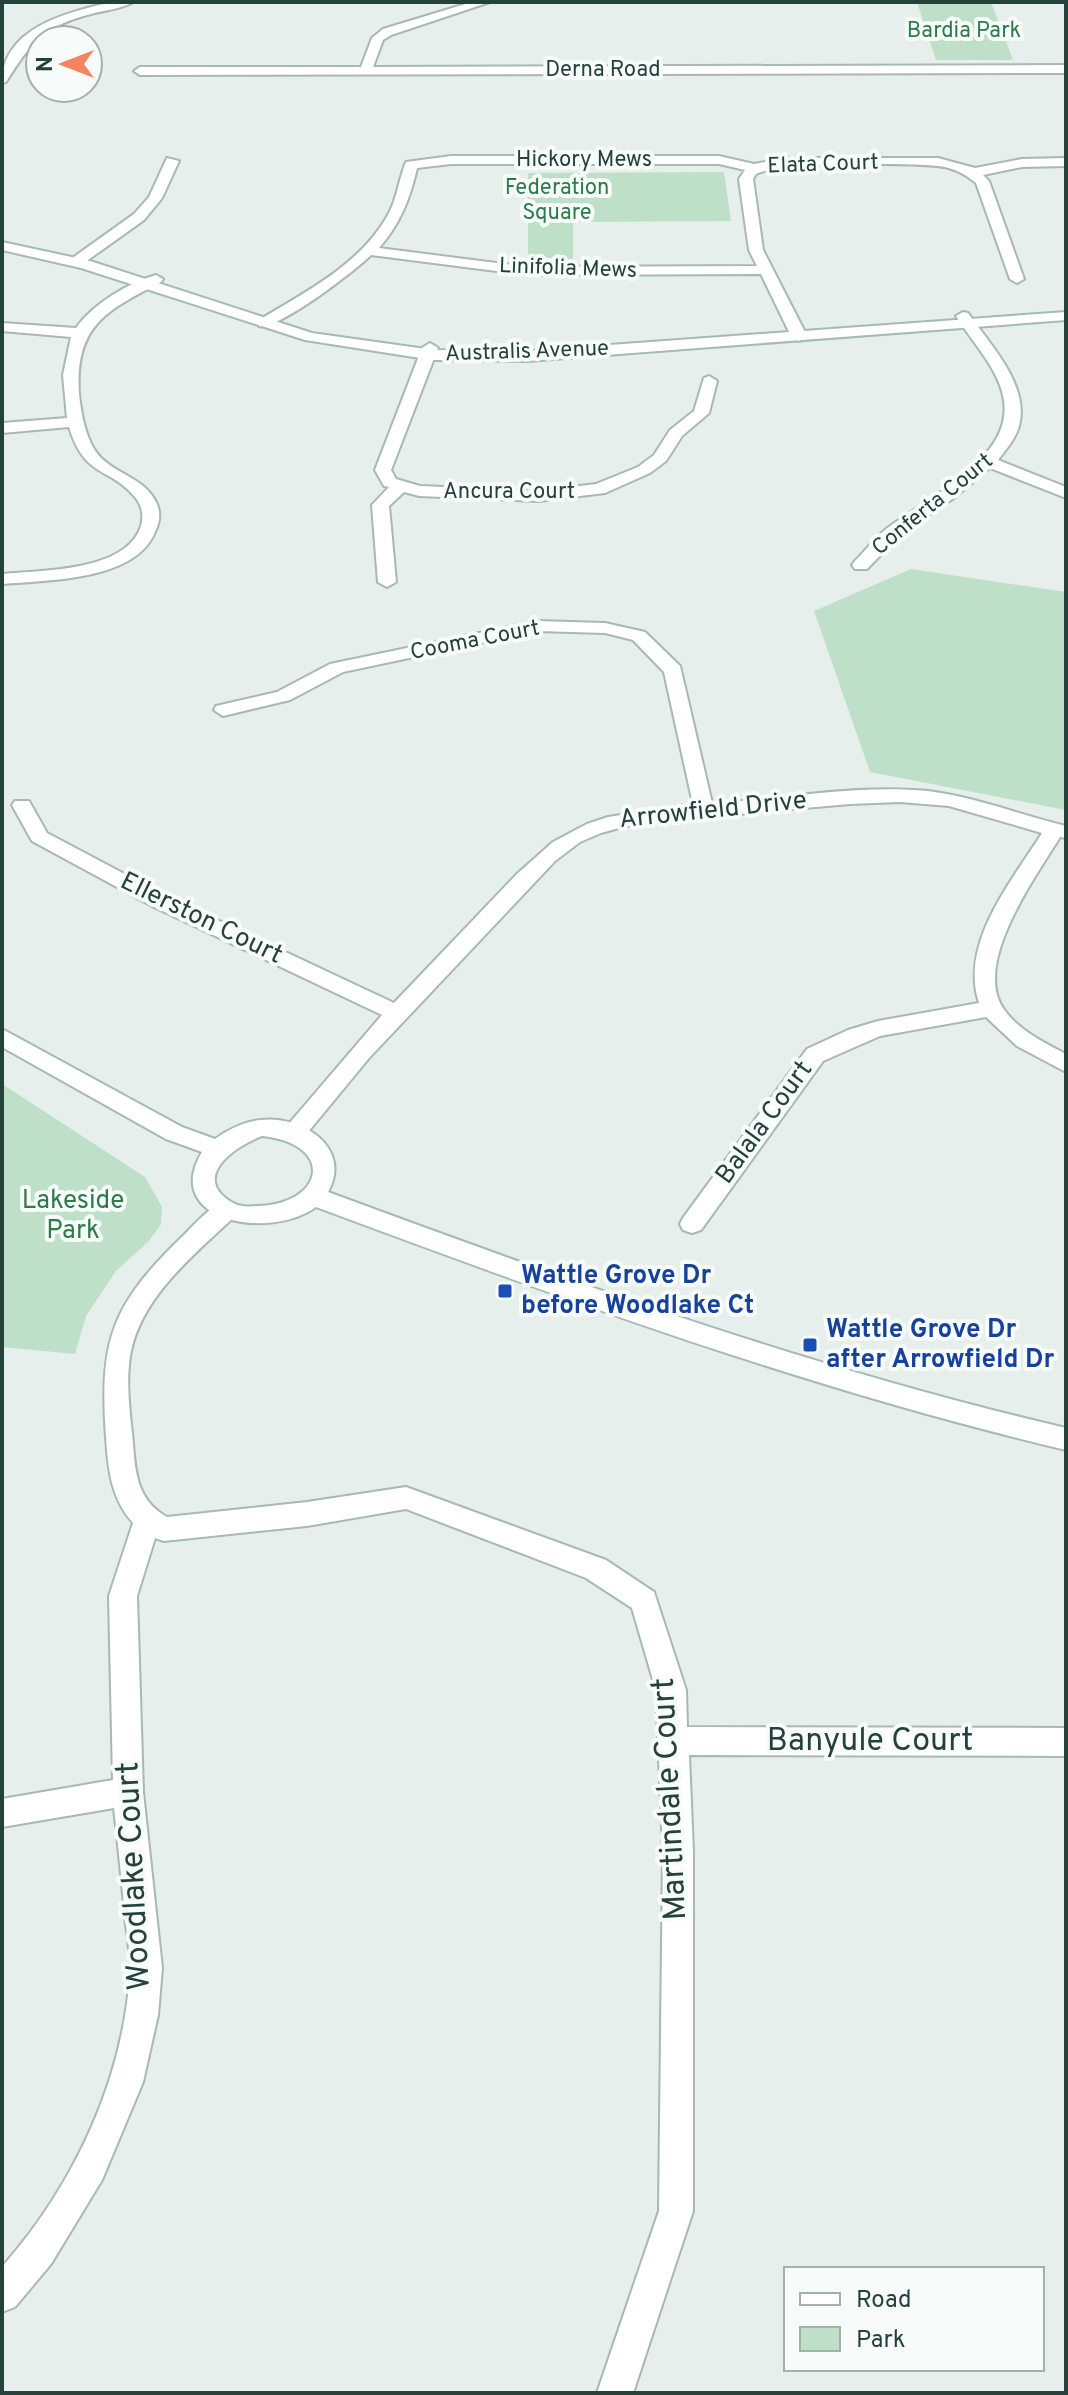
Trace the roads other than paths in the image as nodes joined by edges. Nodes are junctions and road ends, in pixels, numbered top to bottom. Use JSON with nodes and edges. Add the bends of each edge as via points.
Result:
{"nodes":[{"id":1,"x":127,"y":2,"type":"edge"},
{"id":2,"x":484,"y":2,"type":"edge"},
{"id":3,"x":1066,"y":69,"type":"edge"},
{"id":4,"x":366,"y":70,"type":"junction"},
{"id":5,"x":140,"y":71,"type":"dead end"},
{"id":6,"x":4,"y":72,"type":"edge"},
{"id":7,"x":172,"y":161,"type":"dead end"},
{"id":8,"x":1066,"y":162,"type":"edge"},
{"id":9,"x":755,"y":168,"type":"junction"},
{"id":10,"x":975,"y":172,"type":"junction"},
{"id":11,"x":2,"y":240,"type":"edge"},
{"id":12,"x":2,"y":246,"type":"edge"},
{"id":13,"x":371,"y":251,"type":"junction"},
{"id":14,"x":81,"y":259,"type":"junction"},
{"id":15,"x":766,"y":270,"type":"junction"},
{"id":16,"x":1017,"y":279,"type":"dead end"},
{"id":17,"x":151,"y":281,"type":"junction"},
{"id":18,"x":1066,"y":309,"type":"edge"},
{"id":19,"x":1066,"y":316,"type":"edge"},
{"id":20,"x":269,"y":320,"type":"junction"},
{"id":21,"x":965,"y":320,"type":"junction"},
{"id":22,"x":2,"y":327,"type":"edge"},
{"id":23,"x":797,"y":332,"type":"junction"},
{"id":24,"x":79,"y":333,"type":"junction"},
{"id":25,"x":428,"y":351,"type":"junction"},
{"id":26,"x":709,"y":381,"type":"dead end"},
{"id":27,"x":75,"y":422,"type":"junction"},
{"id":28,"x":2,"y":428,"type":"edge"},
{"id":29,"x":989,"y":462,"type":"junction"},
{"id":30,"x":399,"y":487,"type":"junction"},
{"id":31,"x":1066,"y":493,"type":"edge"},
{"id":32,"x":861,"y":565,"type":"dead end"},
{"id":33,"x":2,"y":579,"type":"edge"},
{"id":34,"x":387,"y":582,"type":"dead end"},
{"id":35,"x":223,"y":710,"type":"dead end"},
{"id":36,"x":22,"y":805,"type":"dead end"},
{"id":37,"x":704,"y":810,"type":"junction"},
{"id":38,"x":1060,"y":831,"type":"edge"},
{"id":39,"x":992,"y":1009,"type":"junction"},
{"id":40,"x":397,"y":1013,"type":"junction"},
{"id":41,"x":2,"y":1037,"type":"edge"},
{"id":42,"x":1066,"y":1064,"type":"edge"},
{"id":43,"x":295,"y":1132,"type":"junction"},
{"id":44,"x":216,"y":1148,"type":"junction"},
{"id":45,"x":313,"y":1196,"type":"junction"},
{"id":46,"x":226,"y":1210,"type":"junction"},
{"id":47,"x":692,"y":1224,"type":"dead end"},
{"id":48,"x":1066,"y":1439,"type":"edge"},
{"id":49,"x":147,"y":1521,"type":"junction"},
{"id":50,"x":674,"y":1741,"type":"junction"},
{"id":51,"x":1066,"y":1742,"type":"edge"},
{"id":52,"x":128,"y":1792,"type":"junction"},
{"id":53,"x":2,"y":1813,"type":"edge"},
{"id":54,"x":2,"y":2294,"type":"edge"},
{"id":55,"x":615,"y":2393,"type":"edge"}],
"edges":[{"from":1,"to":6,"type":"street","via":[[46,27],[28,38]]},
{"from":2,"to":4,"type":"street","via":[[387,32],[378,38]]},
{"from":3,"to":4,"type":"street","name":"Derna Road"},
{"from":4,"to":5,"type":"street","name":"Derna Road"},
{"from":7,"to":14,"type":"street","via":[[147,207]]},
{"from":8,"to":10,"type":"street","name":"Elata Court"},
{"from":9,"to":10,"type":"street","name":"Elata Court","via":[[787,162],[926,162]]},
{"from":9,"to":13,"type":"street","name":"Hickory Mews","via":[[710,159],[451,160],[411,165],[402,204]]},
{"from":9,"to":15,"type":"street","name":"Elata Court","via":[[747,174],[746,186],[754,241]]},
{"from":10,"to":16,"type":"street"},
{"from":11,"to":14,"type":"street","name":"Australis Avenue"},
{"from":12,"to":14,"type":"street","name":"Australis Avenue"},
{"from":13,"to":15,"type":"street","name":"Linifolia Mews","via":[[527,271]]},
{"from":13,"to":20,"type":"street"},
{"from":14,"to":17,"type":"street","name":"Australis Avenue"},
{"from":15,"to":23,"type":"street","name":"Elata Court"},
{"from":17,"to":20,"type":"street","name":"Australis Avenue"},
{"from":17,"to":24,"type":"street","via":[[114,302]]},
{"from":18,"to":21,"type":"street","name":"Australis Avenue"},
{"from":19,"to":21,"type":"street","name":"Australis Avenue"},
{"from":20,"to":25,"type":"street","name":"Australis Avenue","via":[[322,340]]},
{"from":21,"to":23,"type":"street","name":"Australis Avenue"},
{"from":21,"to":29,"type":"street","name":"Conferta Court","via":[[1001,375],[1014,411],[1009,434]]},
{"from":22,"to":24,"type":"street"},
{"from":23,"to":25,"type":"street","name":"Australis Avenue","via":[[527,356]]},
{"from":24,"to":27,"type":"street","via":[[68,367]]},
{"from":25,"to":30,"type":"street","via":[[384,464],[384,476]]},
{"from":26,"to":30,"type":"street","name":"Ancura Court","via":[[696,419],[676,433],[653,464],[617,483],[539,496]]},
{"from":27,"to":28,"type":"street"},
{"from":27,"to":33,"type":"street","via":[[92,458],[140,491],[150,509],[145,536],[138,548],[117,560]]},
{"from":29,"to":31,"type":"street"},
{"from":29,"to":32,"type":"street","name":"Conferta Court","via":[[887,537]]},
{"from":30,"to":34,"type":"street","via":[[380,505]]},
{"from":35,"to":37,"type":"street","name":"Cooma Court","via":[[283,696],[337,668],[537,626],[605,628],[639,636],[673,670]]},
{"from":36,"to":40,"type":"street","name":"Ellerston Court","via":[[39,837],[159,901]]},
{"from":37,"to":38,"type":"street","name":"Arrowfield Drive","via":[[816,799],[948,800]]},
{"from":37,"to":40,"type":"street","name":"Arrowfield Drive","via":[[633,816],[572,839],[550,854]]},
{"from":38,"to":39,"type":"street","via":[[987,945],[983,971]]},
{"from":39,"to":42,"type":"street","via":[[1009,1028]]},
{"from":39,"to":47,"type":"street","name":"Balala Court","via":[[865,1032],[835,1041],[815,1055]]},
{"from":40,"to":43,"type":"street","name":"Arrowfield Drive"},
{"from":41,"to":44,"type":"street","via":[[174,1133]]},
{"from":43,"to":44,"type":"street","via":[[244,1131]]},
{"from":43,"to":45,"type":"street","via":[[323,1159],[321,1184]]},
{"from":44,"to":46,"type":"street","via":[[203,1181]]},
{"from":45,"to":46,"type":"street","via":[[272,1215]]},
{"from":45,"to":48,"type":"street","via":[[781,1364]]},
{"from":46,"to":49,"type":"street","via":[[158,1276],[121,1339],[116,1381],[122,1475],[130,1502]]},
{"from":49,"to":50,"type":"street","name":"Martindale Court","via":[[164,1529],[406,1498],[553,1550],[596,1569],[644,1601],[671,1690]]},
{"from":49,"to":52,"type":"street","name":"Woodlake Court","via":[[123,1596]]},
{"from":50,"to":51,"type":"street","name":"Banyule Court"},
{"from":50,"to":55,"type":"street","name":"Martindale Court","via":[[676,2211]]},
{"from":52,"to":53,"type":"street"},
{"from":52,"to":54,"type":"street","name":"Woodlake Court","via":[[146,1968],[142,2015],[126,2082],[90,2168],[39,2252]]}]}
